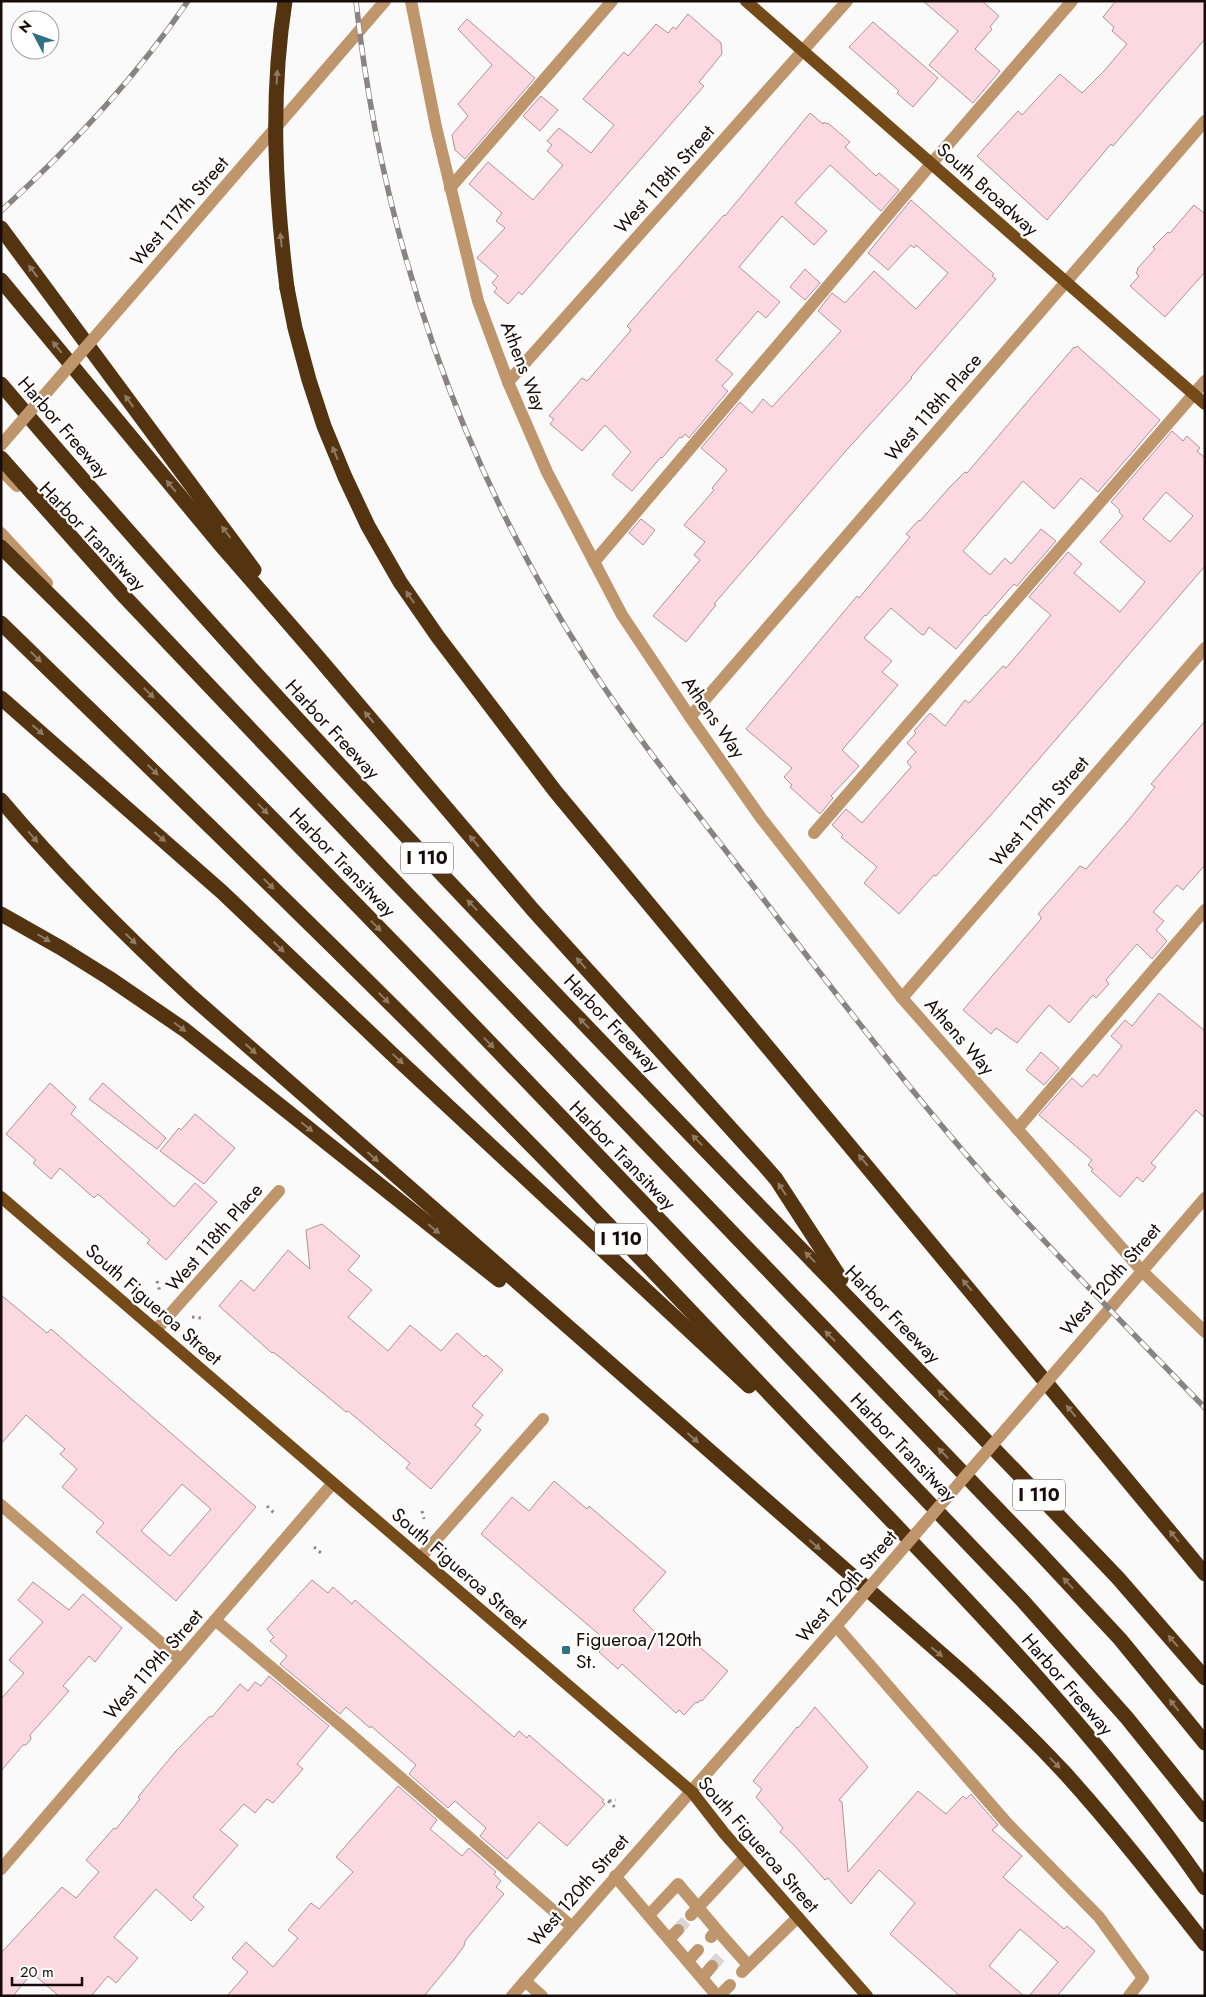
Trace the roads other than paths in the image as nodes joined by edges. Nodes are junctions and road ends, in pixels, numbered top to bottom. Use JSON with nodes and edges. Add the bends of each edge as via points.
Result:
{"nodes":[{"id":1,"x":285,"y":1,"type":"edge"},
{"id":2,"x":385,"y":1,"type":"edge"},
{"id":3,"x":411,"y":1,"type":"edge"},
{"id":4,"x":612,"y":1,"type":"edge"},
{"id":5,"x":746,"y":1,"type":"edge"},
{"id":6,"x":847,"y":1,"type":"edge"},
{"id":7,"x":1072,"y":1,"type":"edge"},
{"id":8,"x":804,"y":52,"type":"junction"},
{"id":9,"x":1205,"y":121,"type":"edge"},
{"id":10,"x":932,"y":163,"type":"junction"},
{"id":11,"x":450,"y":188,"type":"junction"},
{"id":12,"x":1,"y":228,"type":"edge"},
{"id":13,"x":1,"y":280,"type":"edge"},
{"id":14,"x":1065,"y":282,"type":"junction"},
{"id":15,"x":1205,"y":381,"type":"edge"},
{"id":16,"x":508,"y":382,"type":"junction"},
{"id":17,"x":1,"y":384,"type":"edge"},
{"id":18,"x":1193,"y":394,"type":"junction"},
{"id":19,"x":1205,"y":404,"type":"edge"},
{"id":20,"x":1,"y":445,"type":"edge"},
{"id":21,"x":1,"y":458,"type":"edge"},
{"id":22,"x":1,"y":470,"type":"edge"},
{"id":23,"x":1,"y":533,"type":"edge"},
{"id":24,"x":1,"y":547,"type":"edge"},
{"id":25,"x":594,"y":562,"type":"junction"},
{"id":26,"x":123,"y":594,"type":"junction"},
{"id":27,"x":1,"y":623,"type":"edge"},
{"id":28,"x":1205,"y":648,"type":"edge"},
{"id":29,"x":317,"y":656,"type":"junction"},
{"id":30,"x":115,"y":658,"type":"junction"},
{"id":31,"x":1,"y":698,"type":"edge"},
{"id":32,"x":690,"y":717,"type":"junction"},
{"id":33,"x":1,"y":800,"type":"edge"},
{"id":34,"x":814,"y":833,"type":"dead end"},
{"id":35,"x":1205,"y":910,"type":"edge"},
{"id":36,"x":1,"y":914,"type":"edge"},
{"id":37,"x":902,"y":998,"type":"junction"},
{"id":38,"x":1017,"y":1129,"type":"junction"},
{"id":39,"x":279,"y":1191,"type":"dead end"},
{"id":40,"x":1,"y":1197,"type":"edge"},
{"id":41,"x":1205,"y":1198,"type":"edge"},
{"id":42,"x":1142,"y":1271,"type":"junction"},
{"id":43,"x":868,"y":1317,"type":"junction"},
{"id":44,"x":156,"y":1330,"type":"junction"},
{"id":45,"x":1205,"y":1332,"type":"edge"},
{"id":46,"x":656,"y":1405,"type":"junction"},
{"id":47,"x":542,"y":1419,"type":"dead end"},
{"id":48,"x":333,"y":1483,"type":"junction"},
{"id":49,"x":865,"y":1495,"type":"junction"},
{"id":50,"x":2,"y":1507,"type":"edge"},
{"id":51,"x":420,"y":1558,"type":"junction"},
{"id":52,"x":1205,"y":1574,"type":"edge"},
{"id":53,"x":216,"y":1620,"type":"junction"},
{"id":54,"x":836,"y":1626,"type":"junction"},
{"id":55,"x":181,"y":1660,"type":"junction"},
{"id":56,"x":1205,"y":1678,"type":"edge"},
{"id":57,"x":1205,"y":1743,"type":"edge"},
{"id":58,"x":692,"y":1792,"type":"junction"},
{"id":59,"x":1205,"y":1815,"type":"edge"},
{"id":60,"x":745,"y":1856,"type":"junction"},
{"id":61,"x":1,"y":1869,"type":"edge"},
{"id":62,"x":615,"y":1876,"type":"junction"},
{"id":63,"x":1205,"y":1888,"type":"edge"},
{"id":64,"x":694,"y":1911,"type":"junction"},
{"id":65,"x":649,"y":1915,"type":"junction"},
{"id":66,"x":798,"y":1917,"type":"junction"},
{"id":67,"x":571,"y":1926,"type":"junction"},
{"id":68,"x":1205,"y":1944,"type":"edge"},
{"id":69,"x":698,"y":1950,"type":"dead end"},
{"id":70,"x":688,"y":1962,"type":"junction"},
{"id":71,"x":712,"y":1966,"type":"tunnel mouth"},
{"id":72,"x":702,"y":1978,"type":"junction"},
{"id":73,"x":525,"y":1980,"type":"junction"},
{"id":74,"x":730,"y":1984,"type":"dead end"},
{"id":75,"x":512,"y":1996,"type":"edge"},
{"id":76,"x":542,"y":1996,"type":"edge"},
{"id":77,"x":718,"y":1996,"type":"edge"},
{"id":78,"x":867,"y":1996,"type":"edge"},
{"id":79,"x":1129,"y":1996,"type":"edge"}],
"edges":[{"from":52,"to":1,"type":"highway","one_way":true,"bridge":true,"via":[[555,791],[400,582],[368,526],[324,426],[295,328],[287,288],[276,186],[275,131]]},
{"from":2,"to":20,"type":"street","name":"West 117th Street","bridge":true},
{"from":3,"to":11,"type":"street","name":"Athens Way"},
{"from":4,"to":11,"type":"street"},
{"from":5,"to":8,"type":"main road","name":"South Broadway"},
{"from":6,"to":8,"type":"street","name":"West 118th Street"},
{"from":7,"to":10,"type":"street"},
{"from":8,"to":10,"type":"main road","name":"South Broadway"},
{"from":8,"to":16,"type":"street","name":"West 118th Street"},
{"from":9,"to":14,"type":"street","name":"West 118th Place"},
{"from":10,"to":14,"type":"main road","name":"South Broadway"},
{"from":10,"to":25,"type":"street"},
{"from":11,"to":16,"type":"street","name":"Athens Way","via":[[478,301]]},
{"from":29,"to":12,"type":"highway","one_way":true},
{"from":29,"to":13,"type":"highway","one_way":true,"via":[[219,544]]},
{"from":14,"to":18,"type":"main road","name":"South Broadway"},
{"from":14,"to":32,"type":"street","name":"West 118th Place"},
{"from":15,"to":18,"type":"street"},
{"from":16,"to":25,"type":"street","name":"Athens Way","via":[[547,472]]},
{"from":43,"to":17,"type":"highway","name":"Harbor Freeway","number":"I 110","one_way":true,"via":[[470,904],[294,716],[192,605]]},
{"from":18,"to":19,"type":"main road","name":"South Broadway"},
{"from":18,"to":34,"type":"street"},
{"from":21,"to":26,"type":"highway"},
{"from":22,"to":26,"type":"street","name":"Harbor Transitway"},
{"from":23,"to":30,"type":"street","name":"Harbor Transitway"},
{"from":24,"to":30,"type":"highway"},
{"from":25,"to":32,"type":"street","name":"Athens Way","via":[[622,615]]},
{"from":57,"to":26,"type":"highway","name":"Harbor Transitway","one_way":true,"via":[[1120,1639],[1043,1557]]},
{"from":27,"to":49,"type":"highway","name":"Harbor Freeway","number":"I 110","one_way":true,"via":[[252,866],[537,1152]]},
{"from":28,"to":37,"type":"street","name":"West 119th Street"},
{"from":43,"to":29,"type":"highway","one_way":true,"via":[[763,1164],[533,910]]},
{"from":30,"to":59,"type":"highway","name":"Harbor Transitway","one_way":true,"via":[[445,997],[1022,1600],[1127,1718]]},
{"from":31,"to":49,"type":"highway","one_way":true,"via":[[222,892]]},
{"from":32,"to":37,"type":"street","name":"Athens Way","via":[[761,818]]},
{"from":33,"to":46,"type":"highway","one_way":true,"via":[[96,906],[204,1008]]},
{"from":35,"to":38,"type":"street"},
{"from":36,"to":46,"type":"highway","one_way":true,"via":[[109,978],[185,1030]]},
{"from":37,"to":38,"type":"street","name":"Athens Way"},
{"from":38,"to":42,"type":"street","name":"Athens Way"},
{"from":39,"to":44,"type":"street","name":"West 118th Place"},
{"from":40,"to":44,"type":"main road","name":"South Figueroa Street"},
{"from":41,"to":42,"type":"street","name":"West 120th Street"},
{"from":42,"to":45,"type":"street","name":"Athens Way"},
{"from":42,"to":54,"type":"street","name":"West 120th Street","bridge":true},
{"from":56,"to":43,"type":"highway","name":"Harbor Freeway","number":"I 110","one_way":true,"via":[[1118,1578]]},
{"from":44,"to":48,"type":"main road","name":"South Figueroa Street"},
{"from":46,"to":68,"type":"highway","one_way":true,"via":[[1004,1711],[1063,1771]]},
{"from":47,"to":51,"type":"street"},
{"from":48,"to":51,"type":"main road","name":"South Figueroa Street"},
{"from":48,"to":53,"type":"street","name":"West 119th Street"},
{"from":49,"to":63,"type":"highway","name":"Harbor Freeway","number":"I 110","via":[[1046,1688],[1118,1772]]},
{"from":50,"to":55,"type":"street"},
{"from":51,"to":58,"type":"main road","name":"South Figueroa Street"},
{"from":53,"to":55,"type":"street","name":"West 119th Street"},
{"from":53,"to":67,"type":"street"},
{"from":54,"to":58,"type":"street","name":"West 120th Street"},
{"from":54,"to":79,"type":"street","via":[[1006,1822],[1098,1917],[1143,1978]]},
{"from":55,"to":61,"type":"street","name":"West 119th Street"},
{"from":58,"to":60,"type":"main road","name":"South Figueroa Street"},
{"from":58,"to":62,"type":"street","name":"West 120th Street"},
{"from":60,"to":64,"type":"street"},
{"from":60,"to":66,"type":"main road","name":"South Figueroa Street"},
{"from":62,"to":65,"type":"street"},
{"from":62,"to":67,"type":"street","name":"West 120th Street"},
{"from":64,"to":65,"type":"street","via":[[678,1884]]},
{"from":64,"to":66,"type":"street","via":[[745,1969]]},
{"from":65,"to":70,"type":"street","via":[[673,1934]]},
{"from":66,"to":78,"type":"main road","name":"South Figueroa Street"},
{"from":67,"to":73,"type":"street","name":"West 120th Street"},
{"from":69,"to":70,"type":"street"},
{"from":70,"to":72,"type":"street"},
{"from":71,"to":72,"type":"street"},
{"from":72,"to":77,"type":"street"},
{"from":73,"to":75,"type":"street","name":"West 120th Street"},
{"from":73,"to":76,"type":"street"},
{"from":74,"to":77,"type":"street"}]}
